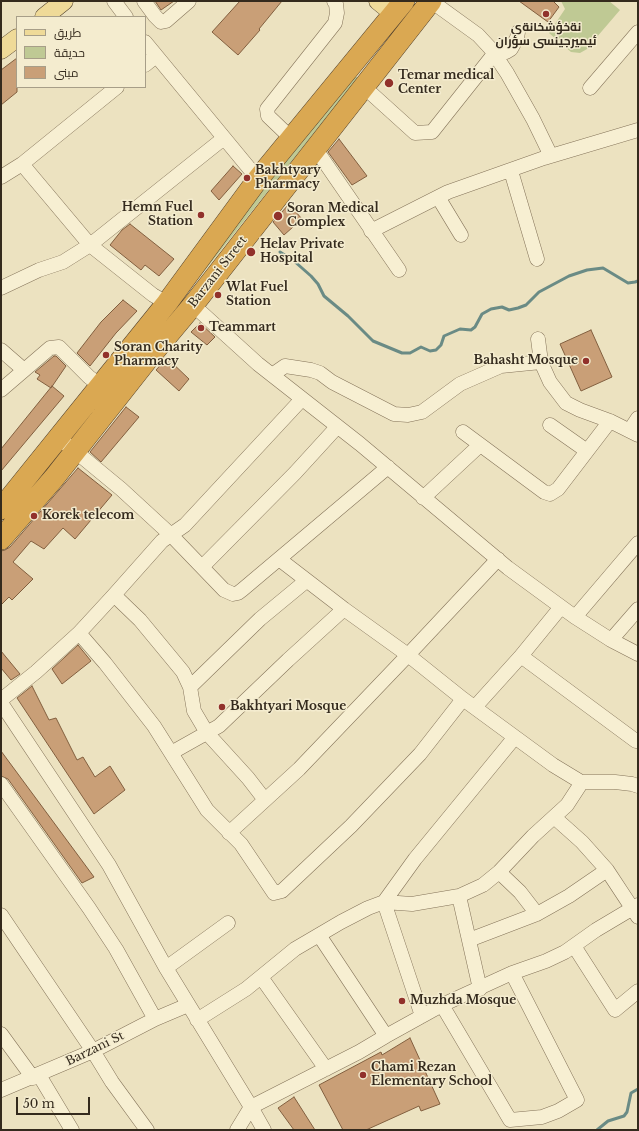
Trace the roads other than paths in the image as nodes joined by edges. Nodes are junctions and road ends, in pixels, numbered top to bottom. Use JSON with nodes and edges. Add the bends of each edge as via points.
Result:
{"nodes":[{"id":1,"x":64,"y":1,"type":"edge"},
{"id":2,"x":114,"y":1,"type":"edge"},
{"id":3,"x":144,"y":1,"type":"edge"},
{"id":4,"x":189,"y":1,"type":"edge"},
{"id":5,"x":334,"y":1,"type":"edge"},
{"id":6,"x":378,"y":1,"type":"edge"},
{"id":7,"x":431,"y":1,"type":"edge"},
{"id":8,"x":399,"y":8,"type":"edge"},
{"id":9,"x":45,"y":16,"type":"edge"},
{"id":10,"x":125,"y":16,"type":"edge"},
{"id":11,"x":518,"y":32,"type":"dead end"},
{"id":12,"x":638,"y":32,"type":"edge"},
{"id":13,"x":16,"y":39,"type":"edge"},
{"id":14,"x":146,"y":46,"type":"edge"},
{"id":15,"x":1,"y":50,"type":"edge"},
{"id":16,"x":494,"y":54,"type":"junction"},
{"id":17,"x":150,"y":60,"type":"edge"},
{"id":18,"x":352,"y":64,"type":"junction"},
{"id":19,"x":367,"y":82,"type":"junction"},
{"id":20,"x":116,"y":88,"type":"edge"},
{"id":21,"x":590,"y":88,"type":"dead end"},
{"id":22,"x":638,"y":130,"type":"edge"},
{"id":23,"x":291,"y":138,"type":"junction"},
{"id":24,"x":225,"y":140,"type":"junction"},
{"id":25,"x":315,"y":148,"type":"junction"},
{"id":26,"x":551,"y":156,"type":"junction"},
{"id":27,"x":22,"y":164,"type":"junction"},
{"id":28,"x":510,"y":171,"type":"junction"},
{"id":29,"x":1,"y":177,"type":"edge"},
{"id":30,"x":258,"y":179,"type":"junction"},
{"id":31,"x":438,"y":197,"type":"junction"},
{"id":32,"x":371,"y":231,"type":"junction"},
{"id":33,"x":461,"y":235,"type":"dead end"},
{"id":34,"x":90,"y":245,"type":"junction"},
{"id":35,"x":537,"y":259,"type":"dead end"},
{"id":36,"x":399,"y":270,"type":"dead end"},
{"id":37,"x":1,"y":288,"type":"edge"},
{"id":38,"x":167,"y":303,"type":"junction"},
{"id":39,"x":193,"y":305,"type":"junction"},
{"id":40,"x":538,"y":338,"type":"dead end"},
{"id":41,"x":1,"y":350,"type":"edge"},
{"id":42,"x":541,"y":362,"type":"junction"},
{"id":43,"x":24,"y":370,"type":"junction"},
{"id":44,"x":272,"y":375,"type":"junction"},
{"id":45,"x":100,"y":385,"type":"junction"},
{"id":46,"x":1,"y":390,"type":"edge"},
{"id":47,"x":302,"y":399,"type":"junction"},
{"id":48,"x":638,"y":418,"type":"edge"},
{"id":49,"x":610,"y":421,"type":"junction"},
{"id":50,"x":550,"y":426,"type":"dead end"},
{"id":51,"x":337,"y":427,"type":"junction"},
{"id":52,"x":463,"y":432,"type":"dead end"},
{"id":53,"x":634,"y":432,"type":"edge"},
{"id":54,"x":58,"y":437,"type":"junction"},
{"id":55,"x":480,"y":445,"type":"junction"},
{"id":56,"x":587,"y":451,"type":"junction"},
{"id":57,"x":75,"y":452,"type":"junction"},
{"id":58,"x":388,"y":467,"type":"junction"},
{"id":59,"x":423,"y":498,"type":"junction"},
{"id":60,"x":1,"y":509,"type":"edge"},
{"id":61,"x":171,"y":535,"type":"junction"},
{"id":62,"x":1,"y":539,"type":"edge"},
{"id":63,"x":638,"y":543,"type":"edge"},
{"id":64,"x":278,"y":559,"type":"junction"},
{"id":65,"x":498,"y":559,"type":"junction"},
{"id":66,"x":202,"y":567,"type":"junction"},
{"id":67,"x":306,"y":581,"type":"junction"},
{"id":68,"x":114,"y":595,"type":"junction"},
{"id":69,"x":561,"y":607,"type":"junction"},
{"id":70,"x":638,"y":609,"type":"edge"},
{"id":71,"x":344,"y":610,"type":"junction"},
{"id":72,"x":576,"y":617,"type":"junction"},
{"id":73,"x":79,"y":633,"type":"junction"},
{"id":74,"x":611,"y":640,"type":"junction"},
{"id":75,"x":638,"y":654,"type":"edge"},
{"id":76,"x":408,"y":655,"type":"junction"},
{"id":77,"x":521,"y":656,"type":"junction"},
{"id":78,"x":190,"y":687,"type":"junction"},
{"id":79,"x":462,"y":699,"type":"junction"},
{"id":80,"x":1,"y":702,"type":"edge"},
{"id":81,"x":475,"y":707,"type":"junction"},
{"id":82,"x":207,"y":732,"type":"junction"},
{"id":83,"x":515,"y":737,"type":"junction"},
{"id":84,"x":636,"y":741,"type":"dead end"},
{"id":85,"x":171,"y":753,"type":"junction"},
{"id":86,"x":582,"y":782,"type":"junction"},
{"id":87,"x":1,"y":784,"type":"edge"},
{"id":88,"x":638,"y":786,"type":"edge"},
{"id":89,"x":265,"y":800,"type":"junction"},
{"id":90,"x":554,"y":817,"type":"junction"},
{"id":91,"x":229,"y":832,"type":"junction"},
{"id":92,"x":607,"y":870,"type":"junction"},
{"id":93,"x":499,"y":872,"type":"junction"},
{"id":94,"x":459,"y":896,"type":"junction"},
{"id":95,"x":384,"y":902,"type":"junction"},
{"id":96,"x":636,"y":910,"type":"edge"},
{"id":97,"x":538,"y":914,"type":"junction"},
{"id":98,"x":1,"y":915,"type":"edge"},
{"id":99,"x":228,"y":923,"type":"dead end"},
{"id":100,"x":319,"y":935,"type":"junction"},
{"id":101,"x":469,"y":940,"type":"junction"},
{"id":102,"x":574,"y":946,"type":"junction"},
{"id":103,"x":166,"y":968,"type":"junction"},
{"id":104,"x":512,"y":973,"type":"junction"},
{"id":105,"x":261,"y":977,"type":"junction"},
{"id":106,"x":480,"y":989,"type":"junction"},
{"id":107,"x":638,"y":991,"type":"edge"},
{"id":108,"x":188,"y":1004,"type":"junction"},
{"id":109,"x":442,"y":1005,"type":"junction"},
{"id":110,"x":422,"y":1016,"type":"junction"},
{"id":111,"x":155,"y":1019,"type":"junction"},
{"id":112,"x":197,"y":1020,"type":"junction"},
{"id":113,"x":1,"y":1034,"type":"edge"},
{"id":114,"x":386,"y":1036,"type":"junction"},
{"id":115,"x":93,"y":1051,"type":"junction"},
{"id":116,"x":326,"y":1069,"type":"junction"},
{"id":117,"x":36,"y":1076,"type":"junction"},
{"id":118,"x":1,"y":1090,"type":"edge"},
{"id":119,"x":251,"y":1107,"type":"junction"},
{"id":120,"x":72,"y":1130,"type":"edge"},
{"id":121,"x":146,"y":1130,"type":"edge"},
{"id":122,"x":238,"y":1130,"type":"edge"},
{"id":123,"x":264,"y":1130,"type":"edge"}],
"edges":[{"from":1,"to":9,"type":"main road"},
{"from":2,"to":10,"type":"street"},
{"from":3,"to":4,"type":"street","via":[[161,22],[166,21]]},
{"from":5,"to":23,"type":"street","via":[[338,14],[334,23],[267,109],[268,116]]},
{"from":6,"to":8,"type":"main road"},
{"from":7,"to":16,"type":"street","via":[[478,35]]},
{"from":7,"to":19,"type":"highway","name":"Barzani Street"},
{"from":8,"to":18,"type":"highway","name":"Barzani Street"},
{"from":11,"to":16,"type":"street","via":[[511,49]]},
{"from":12,"to":21,"type":"street"},
{"from":13,"to":15,"type":"main road"},
{"from":14,"to":17,"type":"street"},
{"from":16,"to":19,"type":"street","via":[[432,132],[415,132]]},
{"from":16,"to":26,"type":"street","via":[[530,112]]},
{"from":17,"to":24,"type":"street","via":[[175,78]]},
{"from":18,"to":19,"type":"highway"},
{"from":18,"to":23,"type":"highway","name":"Barzani Street"},
{"from":19,"to":25,"type":"highway","name":"Barzani Street"},
{"from":20,"to":27,"type":"street"},
{"from":22,"to":26,"type":"street"},
{"from":23,"to":30,"type":"highway","name":"Barzani Street"},
{"from":24,"to":30,"type":"street"},
{"from":24,"to":34,"type":"street","via":[[219,142]]},
{"from":25,"to":32,"type":"street"},
{"from":25,"to":39,"type":"highway","name":"Barzani Street"},
{"from":26,"to":28,"type":"street"},
{"from":27,"to":29,"type":"street"},
{"from":27,"to":34,"type":"street"},
{"from":28,"to":31,"type":"street"},
{"from":28,"to":35,"type":"street"},
{"from":30,"to":38,"type":"highway","name":"Barzani Street"},
{"from":31,"to":32,"type":"street"},
{"from":31,"to":33,"type":"street"},
{"from":32,"to":36,"type":"street"},
{"from":34,"to":37,"type":"street","via":[[63,262]]},
{"from":34,"to":38,"type":"street","via":[[153,295]]},
{"from":38,"to":45,"type":"highway","name":"Barzani Street"},
{"from":39,"to":44,"type":"street"},
{"from":39,"to":57,"type":"highway","name":"Barzani Street"},
{"from":40,"to":42,"type":"street"},
{"from":41,"to":43,"type":"street"},
{"from":42,"to":44,"type":"street","via":[[501,366],[460,384],[422,412],[408,415],[394,414],[311,370],[285,366]]},
{"from":42,"to":49,"type":"street","via":[[550,382],[566,402]]},
{"from":43,"to":45,"type":"street","via":[[50,348],[59,347]]},
{"from":43,"to":46,"type":"street"},
{"from":44,"to":47,"type":"street"},
{"from":45,"to":54,"type":"highway","name":"Barzani Street"},
{"from":47,"to":51,"type":"street"},
{"from":47,"to":61,"type":"street","via":[[185,525]]},
{"from":48,"to":53,"type":"street"},
{"from":49,"to":53,"type":"street"},
{"from":49,"to":56,"type":"street"},
{"from":50,"to":56,"type":"street"},
{"from":51,"to":58,"type":"street"},
{"from":51,"to":66,"type":"street"},
{"from":52,"to":55,"type":"street"},
{"from":54,"to":57,"type":"street"},
{"from":54,"to":60,"type":"highway","name":"Barzani Street"},
{"from":55,"to":56,"type":"street","via":[[550,494],[558,489]]},
{"from":55,"to":59,"type":"street"},
{"from":57,"to":61,"type":"street","via":[[121,489]]},
{"from":57,"to":62,"type":"highway","name":"Barzani Street"},
{"from":58,"to":59,"type":"street"},
{"from":58,"to":64,"type":"street"},
{"from":59,"to":65,"type":"street"},
{"from":61,"to":66,"type":"street"},
{"from":61,"to":68,"type":"street","via":[[162,541]]},
{"from":63,"to":72,"type":"street"},
{"from":64,"to":66,"type":"street","via":[[242,590],[233,594],[224,590]]},
{"from":64,"to":67,"type":"street"},
{"from":65,"to":69,"type":"street"},
{"from":65,"to":76,"type":"street"},
{"from":67,"to":71,"type":"street"},
{"from":67,"to":78,"type":"street","via":[[260,618]]},
{"from":68,"to":73,"type":"street"},
{"from":68,"to":78,"type":"street","via":[[140,620],[183,672]]},
{"from":69,"to":72,"type":"street"},
{"from":69,"to":77,"type":"street"},
{"from":70,"to":74,"type":"street"},
{"from":71,"to":76,"type":"street"},
{"from":71,"to":82,"type":"street","via":[[219,726]]},
{"from":72,"to":74,"type":"street"},
{"from":73,"to":80,"type":"street"},
{"from":73,"to":85,"type":"street","via":[[154,726]]},
{"from":74,"to":75,"type":"street"},
{"from":76,"to":79,"type":"street"},
{"from":76,"to":89,"type":"street","via":[[299,769]]},
{"from":77,"to":81,"type":"street"},
{"from":77,"to":84,"type":"street"},
{"from":78,"to":82,"type":"street","via":[[194,711]]},
{"from":79,"to":81,"type":"street"},
{"from":79,"to":91,"type":"street","via":[[420,754],[352,826],[282,891],[274,893],[241,844]]},
{"from":80,"to":103,"type":"street","via":[[108,865]]},
{"from":81,"to":83,"type":"street"},
{"from":82,"to":85,"type":"street"},
{"from":82,"to":89,"type":"street"},
{"from":83,"to":86,"type":"street","via":[[553,765]]},
{"from":83,"to":95,"type":"street","via":[[415,859]]},
{"from":85,"to":91,"type":"street","via":[[207,810]]},
{"from":86,"to":88,"type":"street","via":[[615,782]]},
{"from":86,"to":90,"type":"street","via":[[567,805]]},
{"from":87,"to":111,"type":"street","via":[[116,949]]},
{"from":89,"to":91,"type":"street"},
{"from":90,"to":92,"type":"street","via":[[582,842]]},
{"from":90,"to":93,"type":"street"},
{"from":92,"to":96,"type":"street"},
{"from":92,"to":97,"type":"street"},
{"from":93,"to":94,"type":"street","via":[[483,885]]},
{"from":93,"to":97,"type":"street"},
{"from":94,"to":95,"type":"street","via":[[412,904]]},
{"from":94,"to":101,"type":"street"},
{"from":95,"to":100,"type":"street","via":[[361,911]]},
{"from":95,"to":110,"type":"street"},
{"from":96,"to":102,"type":"street","via":[[596,930]]},
{"from":97,"to":101,"type":"street"},
{"from":98,"to":115,"type":"street"},
{"from":99,"to":103,"type":"street"},
{"from":100,"to":105,"type":"street","via":[[295,949]]},
{"from":100,"to":114,"type":"street"},
{"from":101,"to":106,"type":"street"},
{"from":102,"to":104,"type":"street","via":[[546,961]]},
{"from":102,"to":107,"type":"street","via":[[615,1010]]},
{"from":103,"to":108,"type":"street"},
{"from":104,"to":106,"type":"street"},
{"from":104,"to":109,"type":"street","via":[[577,1100],[558,1111],[542,1117],[510,1120]]},
{"from":105,"to":112,"type":"street"},
{"from":105,"to":116,"type":"street"},
{"from":106,"to":109,"type":"street"},
{"from":108,"to":111,"type":"street","name":"Barzani St"},
{"from":108,"to":112,"type":"street"},
{"from":109,"to":110,"type":"street"},
{"from":110,"to":114,"type":"street"},
{"from":111,"to":115,"type":"street","name":"Barzani St"},
{"from":112,"to":119,"type":"street"},
{"from":113,"to":117,"type":"street"},
{"from":114,"to":116,"type":"street"},
{"from":115,"to":117,"type":"street","name":"Barzani St"},
{"from":115,"to":121,"type":"street"},
{"from":116,"to":119,"type":"street"},
{"from":117,"to":118,"type":"street","name":"Barzani St"},
{"from":117,"to":120,"type":"street"},
{"from":119,"to":122,"type":"street"},
{"from":119,"to":123,"type":"street"}]}
